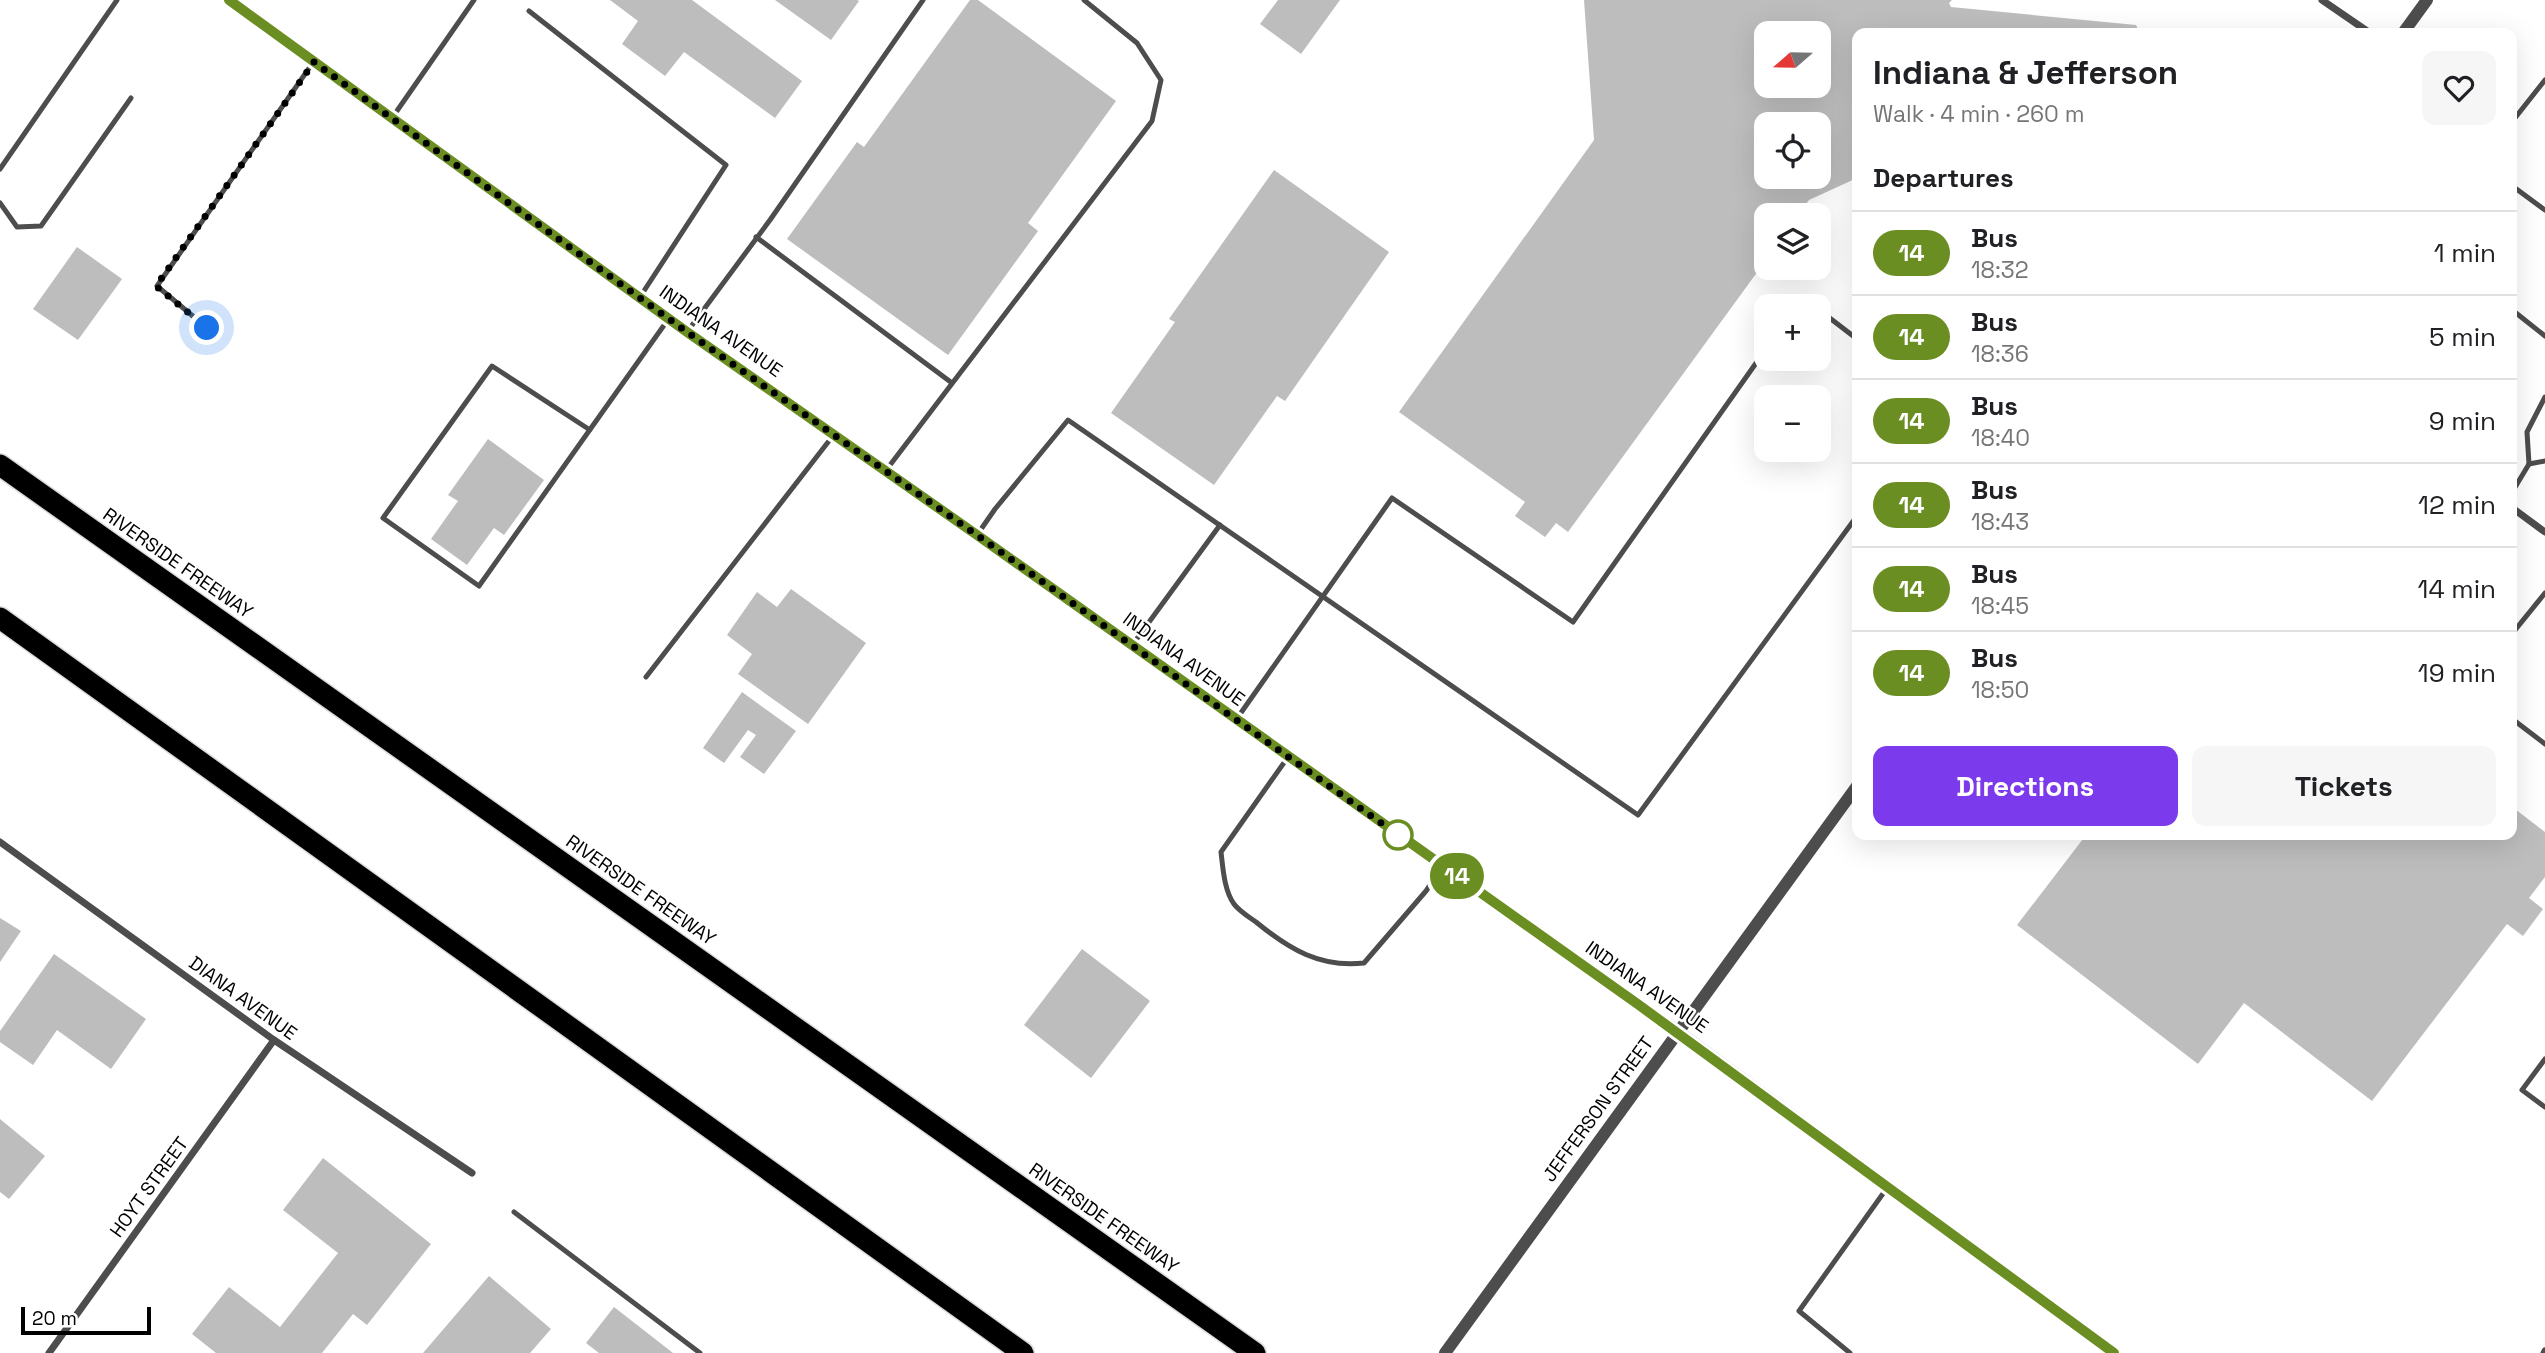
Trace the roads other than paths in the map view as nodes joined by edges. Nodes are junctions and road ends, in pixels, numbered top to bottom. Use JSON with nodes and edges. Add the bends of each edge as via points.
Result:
{"nodes":[{"id":1,"x":117,"y":0,"type":"edge"},
{"id":2,"x":229,"y":0,"type":"edge"},
{"id":3,"x":474,"y":0,"type":"edge"},
{"id":4,"x":923,"y":0,"type":"edge"},
{"id":5,"x":1084,"y":0,"type":"edge"},
{"id":6,"x":2322,"y":0,"type":"edge"},
{"id":7,"x":2427,"y":0,"type":"edge"},
{"id":8,"x":529,"y":11,"type":"dead end"},
{"id":9,"x":2363,"y":28,"type":"edge"},
{"id":10,"x":2407,"y":28,"type":"edge"},
{"id":11,"x":314,"y":62,"type":"junction"},
{"id":12,"x":2545,"y":80,"type":"edge"},
{"id":13,"x":131,"y":98,"type":"dead end"},
{"id":14,"x":2517,"y":115,"type":"edge"},
{"id":15,"x":392,"y":118,"type":"junction"},
{"id":16,"x":0,"y":169,"type":"edge"},
{"id":17,"x":2517,"y":189,"type":"edge"},
{"id":18,"x":0,"y":203,"type":"edge"},
{"id":19,"x":2545,"y":210,"type":"edge"},
{"id":20,"x":756,"y":237,"type":"junction"},
{"id":21,"x":639,"y":297,"type":"junction"},
{"id":22,"x":2517,"y":314,"type":"edge"},
{"id":23,"x":669,"y":318,"type":"junction"},
{"id":24,"x":1831,"y":319,"type":"edge"},
{"id":25,"x":207,"y":328,"type":"dead end"},
{"id":26,"x":687,"y":332,"type":"junction"},
{"id":27,"x":1852,"y":335,"type":"edge"},
{"id":28,"x":2545,"y":336,"type":"edge"},
{"id":29,"x":1754,"y":366,"type":"edge"},
{"id":30,"x":952,"y":383,"type":"junction"},
{"id":31,"x":2545,"y":397,"type":"edge"},
{"id":32,"x":590,"y":430,"type":"junction"},
{"id":33,"x":834,"y":435,"type":"junction"},
{"id":34,"x":2545,"y":461,"type":"edge"},
{"id":35,"x":2529,"y":464,"type":"junction"},
{"id":36,"x":0,"y":465,"type":"edge"},
{"id":37,"x":886,"y":471,"type":"junction"},
{"id":38,"x":2517,"y":484,"type":"edge"},
{"id":39,"x":2517,"y":512,"type":"edge"},
{"id":40,"x":1852,"y":523,"type":"edge"},
{"id":41,"x":1220,"y":525,"type":"junction"},
{"id":42,"x":2545,"y":531,"type":"edge"},
{"id":43,"x":977,"y":535,"type":"junction"},
{"id":44,"x":2545,"y":593,"type":"edge"},
{"id":45,"x":1321,"y":596,"type":"junction"},
{"id":46,"x":0,"y":618,"type":"edge"},
{"id":47,"x":2517,"y":628,"type":"edge"},
{"id":48,"x":1132,"y":645,"type":"junction"},
{"id":49,"x":646,"y":677,"type":"dead end"},
{"id":50,"x":1236,"y":720,"type":"junction"},
{"id":51,"x":2517,"y":723,"type":"edge"},
{"id":52,"x":2545,"y":744,"type":"edge"},
{"id":53,"x":1288,"y":757,"type":"junction"},
{"id":54,"x":1852,"y":793,"type":"edge"},
{"id":55,"x":0,"y":842,"type":"edge"},
{"id":56,"x":1443,"y":866,"type":"junction"},
{"id":57,"x":1677,"y":1032,"type":"junction"},
{"id":58,"x":274,"y":1040,"type":"junction"},
{"id":59,"x":2545,"y":1059,"type":"edge"},
{"id":60,"x":2545,"y":1107,"type":"edge"},
{"id":61,"x":472,"y":1173,"type":"dead end"},
{"id":62,"x":1887,"y":1187,"type":"junction"},
{"id":63,"x":514,"y":1212,"type":"dead end"},
{"id":64,"x":49,"y":1353,"type":"edge"},
{"id":65,"x":700,"y":1353,"type":"edge"},
{"id":66,"x":1023,"y":1353,"type":"edge"},
{"id":67,"x":1255,"y":1353,"type":"edge"},
{"id":68,"x":1445,"y":1353,"type":"edge"},
{"id":69,"x":1850,"y":1353,"type":"edge"},
{"id":70,"x":2115,"y":1353,"type":"edge"}],
"edges":[{"from":1,"to":16,"type":"lane"},
{"from":2,"to":11,"type":"main road","name":"INDIANA AVENUE"},
{"from":3,"to":15,"type":"lane"},
{"from":4,"to":20,"type":"lane"},
{"from":5,"to":30,"type":"lane","via":[[1137,43],[1161,80],[1152,121]]},
{"from":6,"to":9,"type":"street"},
{"from":7,"to":10,"type":"street"},
{"from":8,"to":21,"type":"lane","via":[[726,165]]},
{"from":11,"to":15,"type":"main road","name":"INDIANA AVENUE"},
{"from":11,"to":25,"type":"lane","via":[[156,286]]},
{"from":12,"to":14,"type":"lane"},
{"from":13,"to":18,"type":"lane","via":[[41,226],[16,227]]},
{"from":15,"to":21,"type":"main road","name":"INDIANA AVENUE"},
{"from":17,"to":19,"type":"lane"},
{"from":20,"to":26,"type":"lane"},
{"from":20,"to":30,"type":"lane"},
{"from":21,"to":23,"type":"main road","name":"INDIANA AVENUE"},
{"from":22,"to":28,"type":"lane"},
{"from":23,"to":26,"type":"main road","name":"INDIANA AVENUE"},
{"from":23,"to":32,"type":"lane"},
{"from":24,"to":27,"type":"lane"},
{"from":26,"to":33,"type":"main road","name":"INDIANA AVENUE"},
{"from":29,"to":45,"type":"lane","via":[[1573,622],[1392,498]]},
{"from":30,"to":37,"type":"lane"},
{"from":31,"to":35,"type":"lane","via":[[2527,432]]},
{"from":32,"to":32,"type":"lane","via":[[479,586],[383,518],[492,366]]},
{"from":33,"to":37,"type":"main road","name":"INDIANA AVENUE"},
{"from":33,"to":49,"type":"lane"},
{"from":34,"to":35,"type":"lane"},
{"from":35,"to":38,"type":"lane"},
{"from":36,"to":67,"type":"highway","name":"RIVERSIDE FREEWAY"},
{"from":37,"to":43,"type":"main road","name":"INDIANA AVENUE"},
{"from":39,"to":42,"type":"street"},
{"from":40,"to":45,"type":"lane","via":[[1638,815]]},
{"from":41,"to":43,"type":"lane","via":[[1068,420]]},
{"from":41,"to":45,"type":"lane"},
{"from":41,"to":48,"type":"lane"},
{"from":43,"to":48,"type":"main road","name":"INDIANA AVENUE"},
{"from":44,"to":47,"type":"lane"},
{"from":45,"to":50,"type":"lane"},
{"from":46,"to":66,"type":"highway"},
{"from":48,"to":50,"type":"main road","name":"INDIANA AVENUE"},
{"from":50,"to":53,"type":"main road","name":"INDIANA AVENUE"},
{"from":51,"to":52,"type":"lane"},
{"from":53,"to":56,"type":"main road","name":"INDIANA AVENUE"},
{"from":53,"to":56,"type":"lane","via":[[1221,852],[1234,904],[1280,942],[1321,961],[1364,963]]},
{"from":54,"to":57,"type":"street","name":"JEFFERSON STREET"},
{"from":55,"to":58,"type":"street","name":"DIANA AVENUE"},
{"from":56,"to":57,"type":"main road","name":"INDIANA AVENUE"},
{"from":57,"to":62,"type":"main road","name":"INDIANA AVENUE"},
{"from":57,"to":68,"type":"street","name":"JEFFERSON STREET"},
{"from":58,"to":61,"type":"street","name":"DIANA AVENUE"},
{"from":58,"to":64,"type":"street","name":"HOYT STREET"},
{"from":59,"to":60,"type":"lane","via":[[2522,1090]]},
{"from":62,"to":69,"type":"lane","via":[[1799,1311]]},
{"from":62,"to":70,"type":"main road","name":"INDIANA AVENUE"},
{"from":63,"to":65,"type":"lane"}]}
